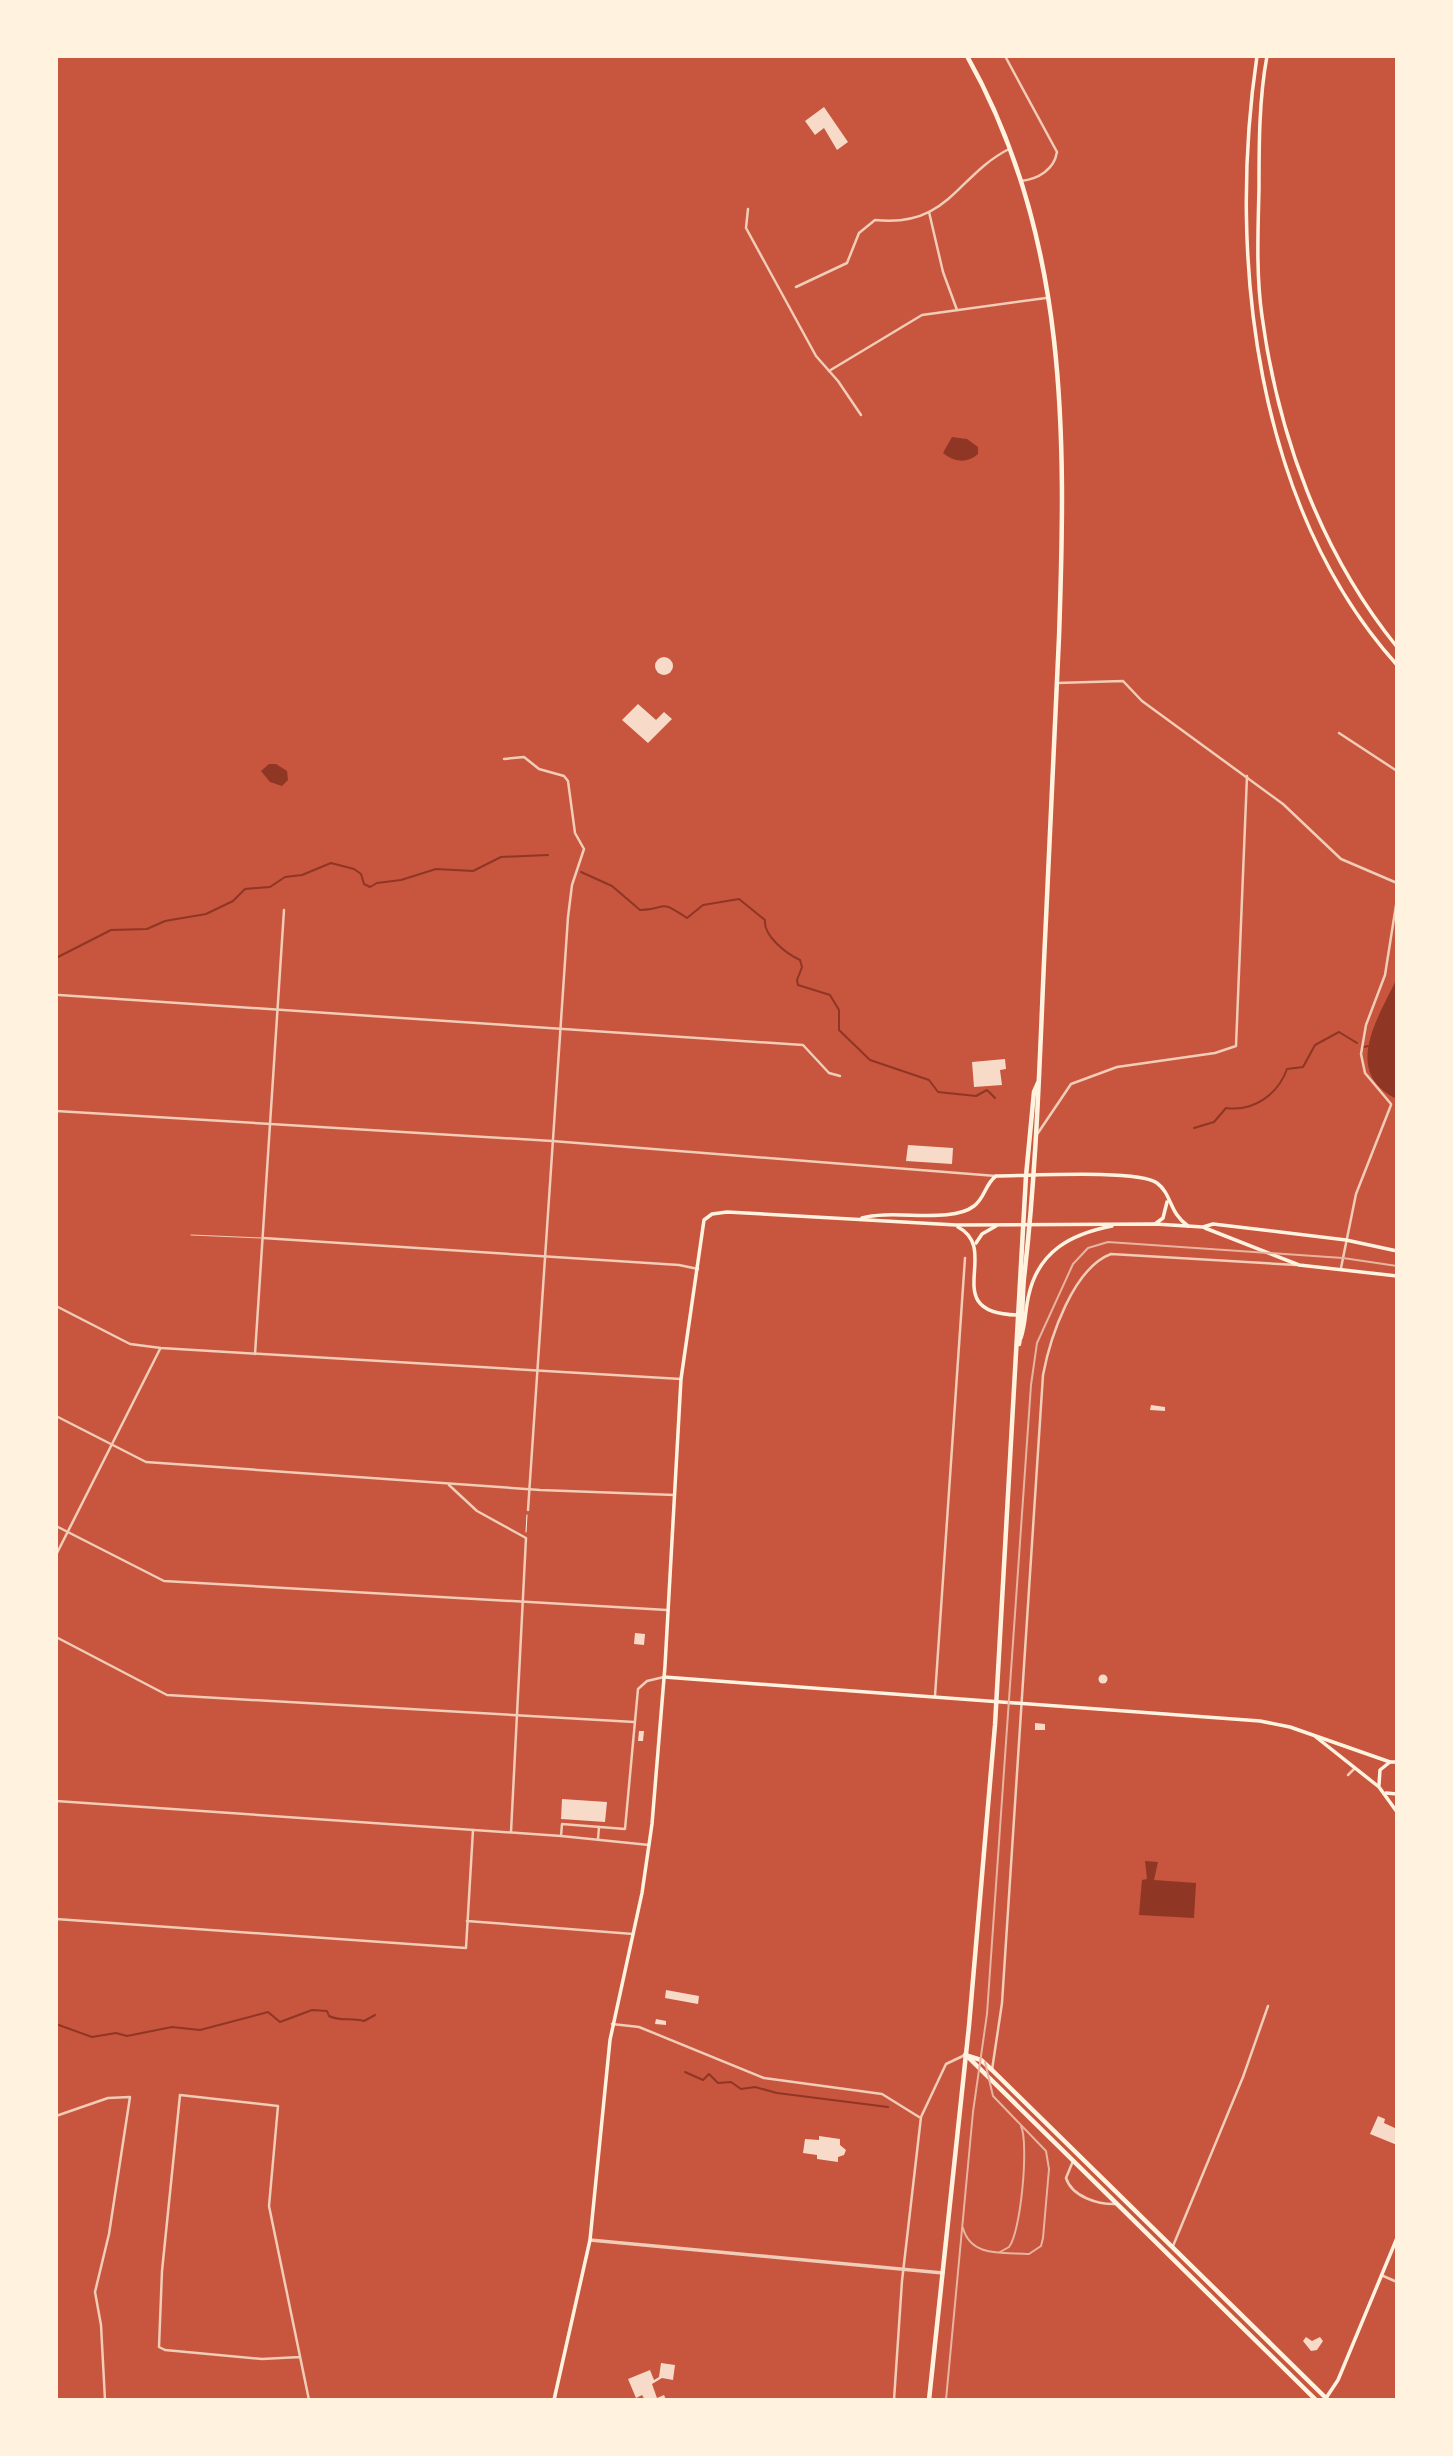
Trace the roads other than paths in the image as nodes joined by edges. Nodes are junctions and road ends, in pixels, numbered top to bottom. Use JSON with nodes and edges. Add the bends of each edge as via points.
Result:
{"nodes":[{"id":1,"x":967,"y":56,"type":"edge"},
{"id":2,"x":1005,"y":56,"type":"edge"},
{"id":3,"x":1257,"y":56,"type":"edge"},
{"id":4,"x":1267,"y":56,"type":"edge"},
{"id":5,"x":1249,"y":143,"type":"junction"},
{"id":6,"x":1260,"y":144,"type":"junction"},
{"id":7,"x":1009,"y":149,"type":"junction"},
{"id":8,"x":1021,"y":181,"type":"junction"},
{"id":9,"x":748,"y":209,"type":"dead end"},
{"id":10,"x":929,"y":212,"type":"junction"},
{"id":11,"x":1248,"y":249,"type":"junction"},
{"id":12,"x":1259,"y":249,"type":"junction"},
{"id":13,"x":796,"y":287,"type":"dead end"},
{"id":14,"x":1049,"y":298,"type":"junction"},
{"id":15,"x":957,"y":310,"type":"junction"},
{"id":16,"x":1270,"y":368,"type":"junction"},
{"id":17,"x":1260,"y":369,"type":"junction"},
{"id":18,"x":829,"y":371,"type":"junction"},
{"id":19,"x":861,"y":415,"type":"dead end"},
{"id":20,"x":1291,"y":446,"type":"junction"},
{"id":21,"x":1280,"y":451,"type":"junction"},
{"id":22,"x":1397,"y":646,"type":"edge"},
{"id":23,"x":1397,"y":665,"type":"edge"},
{"id":24,"x":1057,"y":684,"type":"junction"},
{"id":25,"x":1339,"y":733,"type":"dead end"},
{"id":26,"x":504,"y":759,"type":"dead end"},
{"id":27,"x":1397,"y":771,"type":"edge"},
{"id":28,"x":1247,"y":776,"type":"junction"},
{"id":29,"x":1397,"y":883,"type":"edge"},
{"id":30,"x":1397,"y":899,"type":"edge"},
{"id":31,"x":284,"y":910,"type":"dead end"},
{"id":32,"x":60,"y":995,"type":"dead end"},
{"id":33,"x":276,"y":1009,"type":"junction"},
{"id":34,"x":560,"y":1027,"type":"junction"},
{"id":35,"x":839,"y":1076,"type":"dead end"},
{"id":36,"x":1038,"y":1083,"type":"junction"},
{"id":37,"x":1391,"y":1104,"type":"junction"},
{"id":38,"x":1397,"y":1104,"type":"edge"},
{"id":39,"x":56,"y":1111,"type":"edge"},
{"id":40,"x":270,"y":1123,"type":"junction"},
{"id":41,"x":1036,"y":1136,"type":"junction"},
{"id":42,"x":552,"y":1142,"type":"junction"},
{"id":43,"x":996,"y":1176,"type":"junction"},
{"id":44,"x":1026,"y":1176,"type":"junction"},
{"id":45,"x":1035,"y":1176,"type":"junction"},
{"id":46,"x":1168,"y":1200,"type":"junction"},
{"id":47,"x":856,"y":1220,"type":"junction"},
{"id":48,"x":1119,"y":1224,"type":"junction"},
{"id":49,"x":1155,"y":1224,"type":"junction"},
{"id":50,"x":956,"y":1225,"type":"junction"},
{"id":51,"x":999,"y":1225,"type":"junction"},
{"id":52,"x":1188,"y":1226,"type":"junction"},
{"id":53,"x":1203,"y":1227,"type":"junction"},
{"id":54,"x":191,"y":1235,"type":"dead end"},
{"id":55,"x":263,"y":1238,"type":"junction"},
{"id":56,"x":1346,"y":1240,"type":"junction"},
{"id":57,"x":975,"y":1245,"type":"junction"},
{"id":58,"x":1397,"y":1251,"type":"edge"},
{"id":59,"x":545,"y":1257,"type":"junction"},
{"id":60,"x":965,"y":1258,"type":"dead end"},
{"id":61,"x":1299,"y":1265,"type":"junction"},
{"id":62,"x":1341,"y":1268,"type":"junction"},
{"id":63,"x":698,"y":1269,"type":"junction"},
{"id":64,"x":1397,"y":1276,"type":"edge"},
{"id":65,"x":56,"y":1306,"type":"edge"},
{"id":66,"x":1017,"y":1315,"type":"junction"},
{"id":67,"x":1020,"y":1340,"type":"junction"},
{"id":68,"x":161,"y":1348,"type":"junction"},
{"id":69,"x":255,"y":1355,"type":"junction"},
{"id":70,"x":1017,"y":1355,"type":"junction"},
{"id":71,"x":536,"y":1371,"type":"junction"},
{"id":72,"x":681,"y":1379,"type":"junction"},
{"id":73,"x":56,"y":1416,"type":"edge"},
{"id":74,"x":112,"y":1445,"type":"junction"},
{"id":75,"x":448,"y":1484,"type":"junction"},
{"id":76,"x":529,"y":1488,"type":"junction"},
{"id":77,"x":674,"y":1495,"type":"junction"},
{"id":78,"x":527,"y":1510,"type":"road end"},
{"id":79,"x":56,"y":1526,"type":"edge"},
{"id":80,"x":67,"y":1532,"type":"junction"},
{"id":81,"x":56,"y":1555,"type":"edge"},
{"id":82,"x":523,"y":1603,"type":"junction"},
{"id":83,"x":667,"y":1610,"type":"junction"},
{"id":84,"x":56,"y":1637,"type":"edge"},
{"id":85,"x":664,"y":1677,"type":"junction"},
{"id":86,"x":935,"y":1696,"type":"junction"},
{"id":87,"x":996,"y":1701,"type":"junction"},
{"id":88,"x":1022,"y":1703,"type":"junction"},
{"id":89,"x":519,"y":1717,"type":"junction"},
{"id":90,"x":634,"y":1722,"type":"junction"},
{"id":91,"x":1312,"y":1734,"type":"junction"},
{"id":92,"x":1390,"y":1762,"type":"junction"},
{"id":93,"x":1397,"y":1762,"type":"edge"},
{"id":94,"x":1355,"y":1768,"type":"junction"},
{"id":95,"x":1348,"y":1775,"type":"dead end"},
{"id":96,"x":1379,"y":1787,"type":"junction"},
{"id":97,"x":1386,"y":1794,"type":"junction"},
{"id":98,"x":1397,"y":1794,"type":"edge"},
{"id":99,"x":56,"y":1801,"type":"edge"},
{"id":100,"x":1397,"y":1812,"type":"edge"},
{"id":101,"x":599,"y":1827,"type":"junction"},
{"id":102,"x":473,"y":1830,"type":"junction"},
{"id":103,"x":511,"y":1832,"type":"junction"},
{"id":104,"x":561,"y":1836,"type":"junction"},
{"id":105,"x":598,"y":1839,"type":"junction"},
{"id":106,"x":649,"y":1845,"type":"junction"},
{"id":107,"x":56,"y":1919,"type":"edge"},
{"id":108,"x":467,"y":1921,"type":"junction"},
{"id":109,"x":633,"y":1934,"type":"junction"},
{"id":110,"x":1268,"y":2006,"type":"dead end"},
{"id":111,"x":612,"y":2024,"type":"junction"},
{"id":112,"x":965,"y":2055,"type":"junction"},
{"id":113,"x":992,"y":2070,"type":"junction"},
{"id":114,"x":56,"y":2116,"type":"edge"},
{"id":115,"x":921,"y":2117,"type":"junction"},
{"id":116,"x":1076,"y":2158,"type":"junction"},
{"id":117,"x":1117,"y":2204,"type":"junction"},
{"id":118,"x":1397,"y":2238,"type":"edge"},
{"id":119,"x":590,"y":2240,"type":"junction"},
{"id":120,"x":1172,"y":2249,"type":"junction"},
{"id":121,"x":905,"y":2270,"type":"junction"},
{"id":122,"x":943,"y":2273,"type":"junction"},
{"id":123,"x":1381,"y":2275,"type":"junction"},
{"id":124,"x":1397,"y":2282,"type":"edge"},
{"id":125,"x":300,"y":2357,"type":"junction"},
{"id":126,"x":1326,"y":2399,"type":"edge"},
{"id":127,"x":105,"y":2400,"type":"edge"},
{"id":128,"x":309,"y":2400,"type":"edge"},
{"id":129,"x":554,"y":2400,"type":"edge"},
{"id":130,"x":894,"y":2400,"type":"edge"},
{"id":131,"x":929,"y":2400,"type":"edge"},
{"id":132,"x":1316,"y":2400,"type":"edge"}],
"edges":[{"from":1,"to":7,"type":"main road"},
{"from":2,"to":8,"type":"street","via":[[1057,152],[1048,169],[1034,180]]},
{"from":3,"to":5,"type":"main road"},
{"from":4,"to":6,"type":"main road"},
{"from":5,"to":6,"type":"main road"},
{"from":5,"to":11,"type":"main road"},
{"from":6,"to":12,"type":"main road"},
{"from":7,"to":8,"type":"main road"},
{"from":7,"to":10,"type":"street","via":[[987,162],[952,199]]},
{"from":8,"to":14,"type":"main road"},
{"from":9,"to":18,"type":"street","via":[[746,228],[816,356]]},
{"from":10,"to":13,"type":"street","via":[[897,221],[875,220],[859,233],[846,263]]},
{"from":10,"to":15,"type":"street"},
{"from":11,"to":12,"type":"main road"},
{"from":11,"to":17,"type":"main road"},
{"from":12,"to":16,"type":"main road"},
{"from":14,"to":15,"type":"street"},
{"from":14,"to":24,"type":"main road","via":[[1063,439]]},
{"from":15,"to":18,"type":"street","via":[[922,316]]},
{"from":16,"to":17,"type":"main road"},
{"from":16,"to":20,"type":"main road"},
{"from":17,"to":21,"type":"main road"},
{"from":18,"to":19,"type":"street"},
{"from":20,"to":21,"type":"main road"},
{"from":20,"to":22,"type":"main road","via":[[1329,541]]},
{"from":21,"to":23,"type":"main road","via":[[1320,548],[1359,615]]},
{"from":24,"to":28,"type":"street","via":[[1123,681],[1142,701]]},
{"from":24,"to":36,"type":"main road"},
{"from":25,"to":27,"type":"street"},
{"from":26,"to":34,"type":"street","via":[[524,757],[539,769],[568,780],[575,832],[584,849],[572,885]]},
{"from":28,"to":29,"type":"street","via":[[1306,822],[1341,859]]},
{"from":28,"to":41,"type":"street","via":[[1236,1046],[1117,1067],[1070,1084]]},
{"from":30,"to":37,"type":"street","via":[[1385,975],[1361,1049],[1366,1073]]},
{"from":31,"to":33,"type":"street"},
{"from":32,"to":33,"type":"street"},
{"from":33,"to":34,"type":"street"},
{"from":33,"to":40,"type":"street"},
{"from":34,"to":35,"type":"street","via":[[803,1045],[829,1073]]},
{"from":34,"to":42,"type":"street"},
{"from":36,"to":41,"type":"main road"},
{"from":36,"to":44,"type":"main road"},
{"from":37,"to":38,"type":"street"},
{"from":37,"to":56,"type":"street","via":[[1362,1175]]},
{"from":39,"to":40,"type":"street"},
{"from":40,"to":42,"type":"street"},
{"from":40,"to":55,"type":"street"},
{"from":41,"to":45,"type":"main road"},
{"from":42,"to":43,"type":"street"},
{"from":42,"to":59,"type":"street"},
{"from":43,"to":44,"type":"main road"},
{"from":43,"to":47,"type":"main road","via":[[989,1180],[980,1201],[960,1213],[894,1213]]},
{"from":44,"to":45,"type":"main road"},
{"from":44,"to":66,"type":"main road"},
{"from":45,"to":46,"type":"main road","via":[[1147,1179],[1158,1184]]},
{"from":45,"to":67,"type":"main road"},
{"from":46,"to":49,"type":"main road","via":[[1163,1218]]},
{"from":46,"to":52,"type":"main road","via":[[1176,1217]]},
{"from":47,"to":50,"type":"main road"},
{"from":47,"to":63,"type":"main road","via":[[727,1212],[707,1216]]},
{"from":48,"to":49,"type":"main road"},
{"from":48,"to":51,"type":"main road"},
{"from":48,"to":67,"type":"main road","via":[[1078,1234],[1049,1254],[1032,1282]]},
{"from":49,"to":52,"type":"main road"},
{"from":50,"to":51,"type":"main road"},
{"from":50,"to":57,"type":"main road","via":[[971,1235]]},
{"from":51,"to":57,"type":"main road","via":[[982,1234]]},
{"from":52,"to":53,"type":"main road"},
{"from":53,"to":56,"type":"main road","via":[[1213,1224]]},
{"from":53,"to":61,"type":"main road"},
{"from":54,"to":55,"type":"lane"},
{"from":55,"to":59,"type":"street"},
{"from":55,"to":69,"type":"street"},
{"from":56,"to":58,"type":"main road"},
{"from":56,"to":62,"type":"street"},
{"from":57,"to":66,"type":"main road","via":[[976,1299],[989,1311]]},
{"from":59,"to":63,"type":"street"},
{"from":59,"to":71,"type":"street"},
{"from":60,"to":86,"type":"street"},
{"from":61,"to":62,"type":"main road"},
{"from":61,"to":88,"type":"street","via":[[1122,1254],[1101,1258],[1083,1275],[1064,1312],[1043,1376]]},
{"from":62,"to":64,"type":"main road"},
{"from":63,"to":72,"type":"main road"},
{"from":65,"to":68,"type":"street","via":[[130,1344]]},
{"from":66,"to":70,"type":"main road"},
{"from":67,"to":70,"type":"main road"},
{"from":68,"to":69,"type":"street"},
{"from":68,"to":74,"type":"street"},
{"from":69,"to":71,"type":"street"},
{"from":70,"to":87,"type":"main road"},
{"from":71,"to":72,"type":"street"},
{"from":71,"to":76,"type":"street"},
{"from":72,"to":77,"type":"main road"},
{"from":73,"to":74,"type":"street"},
{"from":74,"to":75,"type":"street","via":[[146,1462]]},
{"from":74,"to":80,"type":"street"},
{"from":75,"to":76,"type":"street"},
{"from":75,"to":82,"type":"street","via":[[477,1511],[526,1538]]},
{"from":76,"to":77,"type":"street"},
{"from":76,"to":78,"type":"street"},
{"from":77,"to":83,"type":"main road"},
{"from":79,"to":80,"type":"street"},
{"from":80,"to":81,"type":"street"},
{"from":80,"to":82,"type":"street","via":[[164,1581]]},
{"from":82,"to":83,"type":"street"},
{"from":82,"to":89,"type":"street"},
{"from":83,"to":85,"type":"main road"},
{"from":84,"to":89,"type":"street","via":[[167,1695]]},
{"from":85,"to":86,"type":"main road"},
{"from":85,"to":90,"type":"street","via":[[638,1689]]},
{"from":85,"to":106,"type":"main road"},
{"from":86,"to":87,"type":"main road"},
{"from":87,"to":88,"type":"main road"},
{"from":87,"to":112,"type":"main road"},
{"from":88,"to":91,"type":"main road","via":[[1231,1717]]},
{"from":88,"to":113,"type":"street","via":[[1002,2003]]},
{"from":89,"to":90,"type":"street"},
{"from":89,"to":103,"type":"street"},
{"from":90,"to":101,"type":"street","via":[[625,1829]]},
{"from":91,"to":92,"type":"main road"},
{"from":91,"to":94,"type":"main road"},
{"from":92,"to":93,"type":"main road"},
{"from":92,"to":96,"type":"main road","via":[[1380,1770]]},
{"from":94,"to":95,"type":"street"},
{"from":94,"to":96,"type":"main road"},
{"from":96,"to":97,"type":"main road"},
{"from":97,"to":98,"type":"main road"},
{"from":97,"to":100,"type":"main road"},
{"from":99,"to":102,"type":"street"},
{"from":101,"to":104,"type":"street","via":[[562,1824]]},
{"from":101,"to":105,"type":"street"},
{"from":102,"to":103,"type":"street"},
{"from":102,"to":108,"type":"street"},
{"from":103,"to":104,"type":"street"},
{"from":104,"to":105,"type":"street"},
{"from":105,"to":106,"type":"street"},
{"from":106,"to":109,"type":"main road"},
{"from":107,"to":108,"type":"street","via":[[466,1948]]},
{"from":108,"to":109,"type":"street"},
{"from":109,"to":111,"type":"main road"},
{"from":110,"to":120,"type":"street"},
{"from":111,"to":115,"type":"street","via":[[639,2026],[764,2078],[882,2094]]},
{"from":111,"to":119,"type":"main road"},
{"from":112,"to":113,"type":"main road"},
{"from":112,"to":115,"type":"street","via":[[946,2064]]},
{"from":112,"to":116,"type":"main road"},
{"from":112,"to":122,"type":"main road"},
{"from":113,"to":116,"type":"main road"},
{"from":114,"to":127,"type":"street","via":[[108,2098],[130,2097],[109,2234],[95,2292]]},
{"from":115,"to":121,"type":"street"},
{"from":116,"to":117,"type":"main road"},
{"from":116,"to":117,"type":"street","via":[[1066,2173],[1070,2187],[1088,2199]]},
{"from":116,"to":120,"type":"main road"},
{"from":117,"to":132,"type":"main road"},
{"from":118,"to":123,"type":"main road"},
{"from":119,"to":121,"type":"street"},
{"from":119,"to":129,"type":"main road"},
{"from":120,"to":126,"type":"main road"},
{"from":121,"to":122,"type":"street"},
{"from":121,"to":130,"type":"street"},
{"from":122,"to":131,"type":"main road"},
{"from":123,"to":124,"type":"street"},
{"from":123,"to":126,"type":"main road","via":[[1338,2381]]},
{"from":125,"to":125,"type":"street","via":[[269,2206],[278,2106],[180,2095],[159,2347],[262,2359]]},
{"from":125,"to":128,"type":"street"}]}
